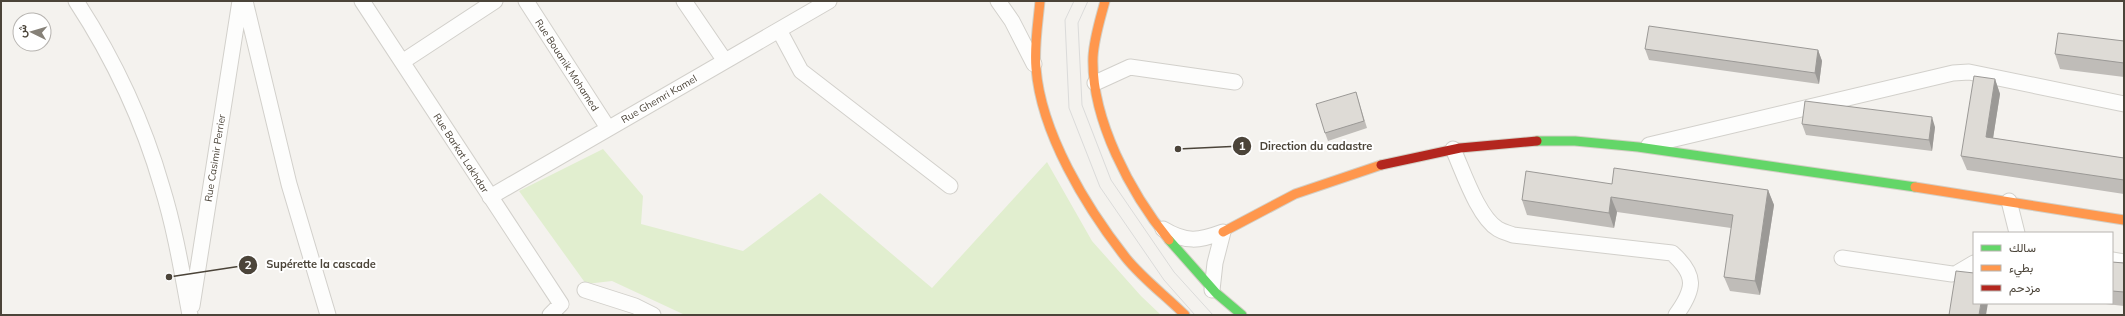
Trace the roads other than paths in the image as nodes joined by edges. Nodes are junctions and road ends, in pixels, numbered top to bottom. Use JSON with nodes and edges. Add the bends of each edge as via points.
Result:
{"nodes":[{"id":1,"x":76,"y":1,"type":"edge"},
{"id":2,"x":240,"y":1,"type":"edge"},
{"id":3,"x":245,"y":1,"type":"edge"},
{"id":4,"x":362,"y":1,"type":"edge"},
{"id":5,"x":495,"y":1,"type":"edge"},
{"id":6,"x":526,"y":1,"type":"edge"},
{"id":7,"x":684,"y":1,"type":"edge"},
{"id":8,"x":829,"y":1,"type":"edge"},
{"id":9,"x":998,"y":1,"type":"edge"},
{"id":10,"x":1040,"y":1,"type":"edge"},
{"id":11,"x":1105,"y":1,"type":"edge"},
{"id":12,"x":779,"y":30,"type":"junction"},
{"id":13,"x":725,"y":61,"type":"junction"},
{"id":14,"x":402,"y":62,"type":"junction"},
{"id":15,"x":1036,"y":68,"type":"junction"},
{"id":16,"x":1235,"y":82,"type":"dead end"},
{"id":17,"x":1095,"y":83,"type":"junction"},
{"id":18,"x":2124,"y":104,"type":"edge"},
{"id":19,"x":608,"y":128,"type":"junction"},
{"id":20,"x":1637,"y":148,"type":"junction"},
{"id":21,"x":1453,"y":149,"type":"junction"},
{"id":22,"x":950,"y":186,"type":"dead end"},
{"id":23,"x":490,"y":197,"type":"junction"},
{"id":24,"x":2009,"y":201,"type":"junction"},
{"id":25,"x":2124,"y":220,"type":"edge"},
{"id":26,"x":1161,"y":228,"type":"junction"},
{"id":27,"x":1223,"y":232,"type":"junction"},
{"id":28,"x":2018,"y":232,"type":"edge"},
{"id":29,"x":1842,"y":258,"type":"dead end"},
{"id":30,"x":2113,"y":260,"type":"edge"},
{"id":31,"x":2124,"y":262,"type":"edge"},
{"id":32,"x":1973,"y":264,"type":"edge"},
{"id":33,"x":585,"y":290,"type":"dead end"},
{"id":34,"x":1212,"y":290,"type":"junction"},
{"id":35,"x":191,"y":315,"type":"edge"},
{"id":36,"x":328,"y":315,"type":"edge"},
{"id":37,"x":550,"y":315,"type":"edge"},
{"id":38,"x":653,"y":315,"type":"edge"},
{"id":39,"x":1185,"y":315,"type":"edge"},
{"id":40,"x":1242,"y":315,"type":"edge"},
{"id":41,"x":1676,"y":315,"type":"edge"}],
"edges":[{"from":1,"to":35,"type":"street","via":[[108,52],[151,152],[172,222]]},
{"from":2,"to":35,"type":"street","name":"Rue Casimir Perrier"},
{"from":3,"to":36,"type":"street","via":[[289,184]]},
{"from":4,"to":14,"type":"street","name":"Rue Barkat Lakhdar"},
{"from":5,"to":14,"type":"street"},
{"from":6,"to":19,"type":"street","name":"Rue Bouanik Mohamed"},
{"from":7,"to":13,"type":"street"},
{"from":8,"to":12,"type":"street","name":"Rue Ghemri Kamel"},
{"from":9,"to":15,"type":"street"},
{"from":10,"to":15,"type":"street"},
{"from":11,"to":17,"type":"street","via":[[1093,59]]},
{"from":12,"to":13,"type":"street","name":"Rue Ghemri Kamel"},
{"from":12,"to":22,"type":"street","via":[[801,71]]},
{"from":13,"to":19,"type":"street","name":"Rue Ghemri Kamel"},
{"from":14,"to":23,"type":"street","name":"Rue Barkat Lakhdar"},
{"from":15,"to":39,"type":"street","via":[[1043,107],[1063,158],[1094,214],[1127,259]]},
{"from":16,"to":17,"type":"street","via":[[1130,68]]},
{"from":17,"to":26,"type":"street","via":[[1099,107],[1116,152],[1145,205]]},
{"from":18,"to":20,"type":"street","via":[[1969,72]]},
{"from":19,"to":23,"type":"street","name":"Rue Ghemri Kamel"},
{"from":20,"to":21,"type":"street","via":[[1559,141],[1513,142]]},
{"from":20,"to":24,"type":"street"},
{"from":21,"to":27,"type":"street","via":[[1400,160],[1305,190]]},
{"from":21,"to":41,"type":"street","via":[[1481,209],[1498,229],[1513,235],[1672,253],[1683,263],[1691,276],[1690,292]]},
{"from":23,"to":37,"type":"street","name":"Rue Barkat Lakhdar","via":[[561,304]]},
{"from":24,"to":25,"type":"street"},
{"from":24,"to":28,"type":"street"},
{"from":26,"to":27,"type":"street","via":[[1176,237],[1197,240]]},
{"from":26,"to":34,"type":"street","via":[[1180,255]]},
{"from":27,"to":34,"type":"street","via":[[1215,263]]},
{"from":29,"to":32,"type":"street","via":[[1952,274]]},
{"from":30,"to":31,"type":"street"},
{"from":33,"to":38,"type":"street","via":[[635,306]]},
{"from":34,"to":40,"type":"street"}]}
